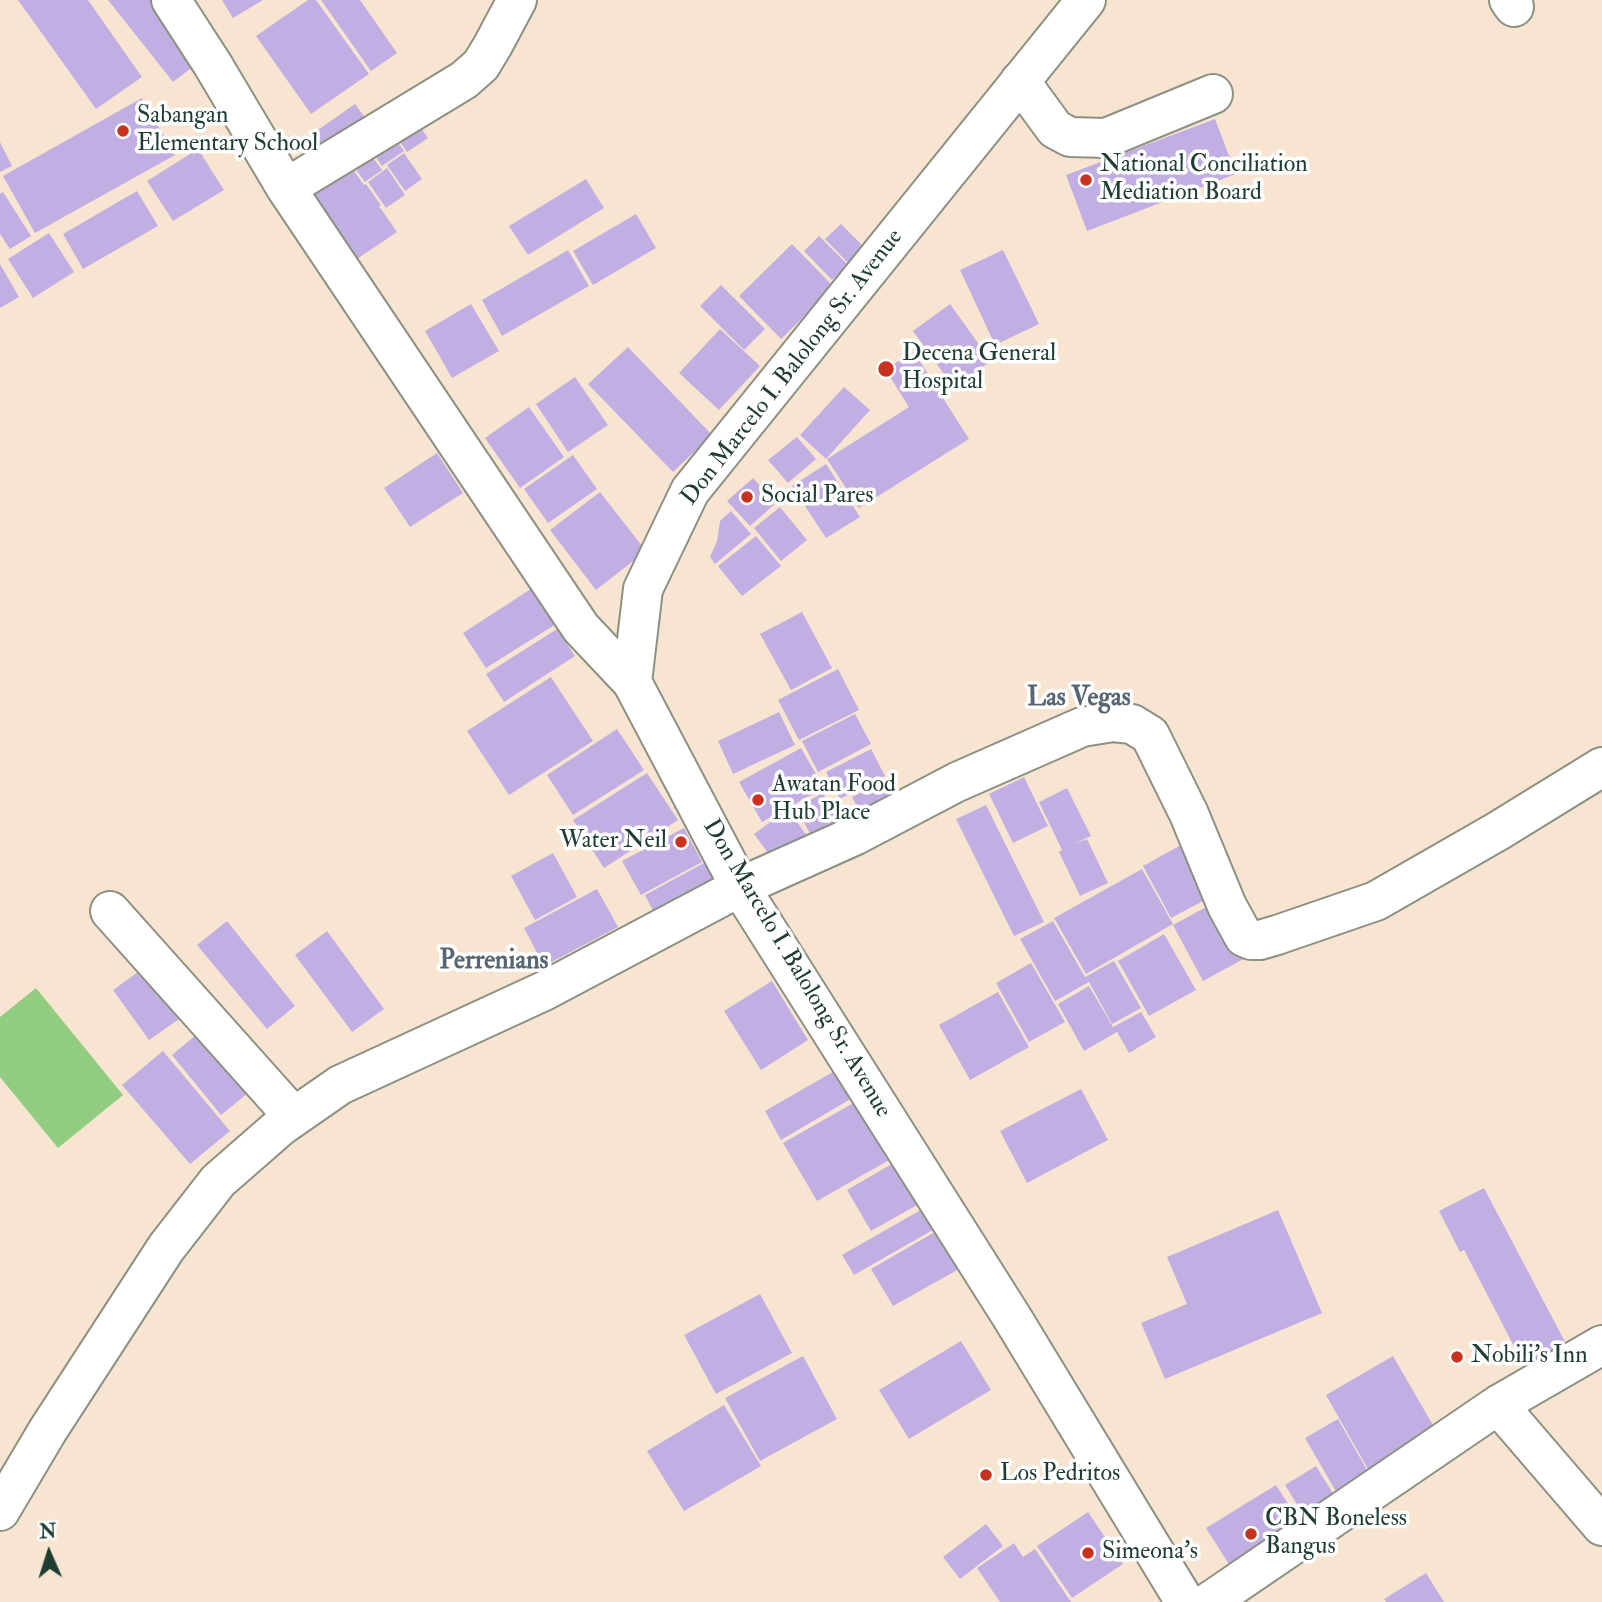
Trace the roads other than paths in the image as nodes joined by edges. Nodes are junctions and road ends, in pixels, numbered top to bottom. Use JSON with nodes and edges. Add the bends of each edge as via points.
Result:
{"nodes":[{"id":1,"x":172,"y":0,"type":"edge"},
{"id":2,"x":517,"y":0,"type":"edge"},
{"id":3,"x":1086,"y":0,"type":"edge"},
{"id":4,"x":1020,"y":82,"type":"junction"},
{"id":5,"x":1213,"y":94,"type":"dead end"},
{"id":6,"x":286,"y":188,"type":"junction"},
{"id":7,"x":632,"y":682,"type":"junction"},
{"id":8,"x":1602,"y":768,"type":"edge"},
{"id":9,"x":740,"y":887,"type":"junction"},
{"id":10,"x":110,"y":911,"type":"dead end"},
{"id":11,"x":294,"y":1118,"type":"junction"},
{"id":12,"x":1602,"y":1345,"type":"edge"},
{"id":13,"x":1498,"y":1405,"type":"junction"},
{"id":14,"x":5,"y":1486,"type":"edge"},
{"id":15,"x":1602,"y":1526,"type":"edge"},
{"id":16,"x":1185,"y":1602,"type":"edge"},
{"id":17,"x":1209,"y":1602,"type":"edge"}],
"edges":[{"from":1,"to":6,"type":"street"},
{"from":2,"to":6,"type":"street","via":[[481,65],[464,80]]},
{"from":3,"to":4,"type":"street","name":"Don Marcelo I. Balolong Sr. Avenue"},
{"from":4,"to":5,"type":"street","via":[[1055,129],[1070,137],[1106,138]]},
{"from":4,"to":7,"type":"street","name":"Don Marcelo I. Balolong Sr. Avenue","via":[[690,491],[643,589]]},
{"from":6,"to":7,"type":"street","via":[[581,628]]},
{"from":7,"to":9,"type":"street","name":"Don Marcelo I. Balolong Sr. Avenue"},
{"from":8,"to":9,"type":"street","via":[[1376,901],[1260,940],[1244,937],[1227,906],[1150,735],[1132,724],[1113,722],[1082,727],[982,771]]},
{"from":9,"to":11,"type":"street","via":[[544,991],[340,1085]]},
{"from":9,"to":16,"type":"street","name":"Don Marcelo I. Balolong Sr. Avenue"},
{"from":10,"to":11,"type":"street"},
{"from":11,"to":14,"type":"street","via":[[218,1181],[166,1248],[48,1430]]},
{"from":12,"to":13,"type":"street"},
{"from":13,"to":15,"type":"street"},
{"from":13,"to":17,"type":"street"}]}
